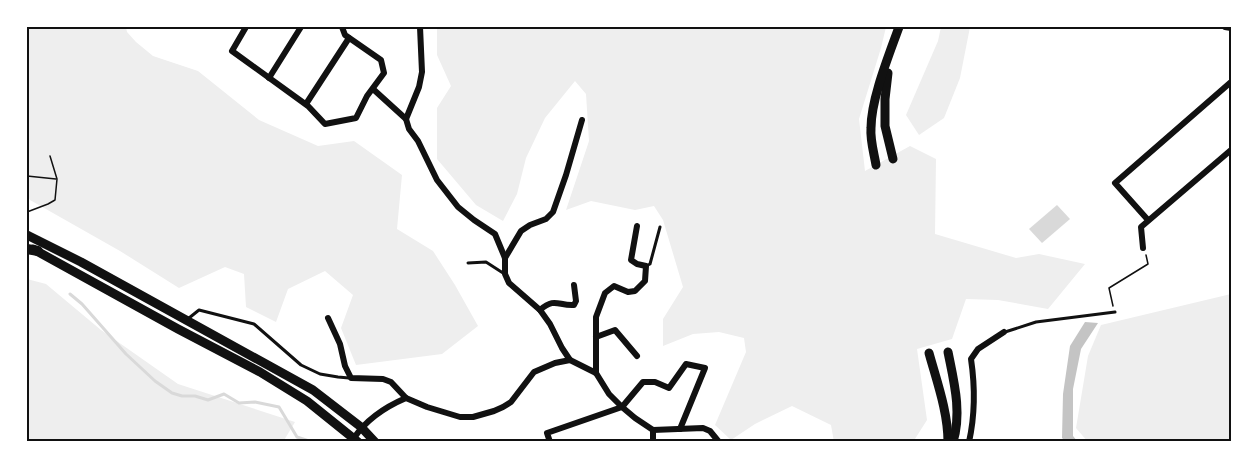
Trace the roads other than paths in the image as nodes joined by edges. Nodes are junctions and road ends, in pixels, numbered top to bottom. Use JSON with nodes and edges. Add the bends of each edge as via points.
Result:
{"nodes":[{"id":1,"x":246,"y":27,"type":"edge"},
{"id":2,"x":301,"y":27,"type":"edge"},
{"id":3,"x":342,"y":27,"type":"edge"},
{"id":4,"x":420,"y":27,"type":"edge"},
{"id":5,"x":898,"y":27,"type":"edge"},
{"id":6,"x":1225,"y":27,"type":"edge"},
{"id":7,"x":1231,"y":28,"type":"edge"},
{"id":8,"x":349,"y":38,"type":"junction"},
{"id":9,"x":892,"y":47,"type":"junction"},
{"id":10,"x":269,"y":78,"type":"junction"},
{"id":11,"x":1231,"y":82,"type":"edge"},
{"id":12,"x":374,"y":89,"type":"junction"},
{"id":13,"x":306,"y":104,"type":"junction"},
{"id":14,"x":406,"y":119,"type":"junction"},
{"id":15,"x":582,"y":120,"type":"dead end"},
{"id":16,"x":885,"y":126,"type":"junction"},
{"id":17,"x":870,"y":127,"type":"junction"},
{"id":18,"x":1231,"y":150,"type":"edge"},
{"id":19,"x":893,"y":159,"type":"dead end"},
{"id":20,"x":876,"y":165,"type":"dead end"},
{"id":21,"x":1148,"y":220,"type":"junction"},
{"id":22,"x":637,"y":226,"type":"dead end"},
{"id":23,"x":660,"y":227,"type":"dead end"},
{"id":24,"x":27,"y":235,"type":"edge"},
{"id":25,"x":31,"y":248,"type":"edge"},
{"id":26,"x":1143,"y":248,"type":"road end"},
{"id":27,"x":505,"y":258,"type":"junction"},
{"id":28,"x":468,"y":263,"type":"dead end"},
{"id":29,"x":646,"y":266,"type":"junction"},
{"id":30,"x":505,"y":274,"type":"junction"},
{"id":31,"x":574,"y":285,"type":"dead end"},
{"id":32,"x":540,"y":310,"type":"junction"},
{"id":33,"x":1115,"y":312,"type":"road end"},
{"id":34,"x":328,"y":318,"type":"dead end"},
{"id":35,"x":186,"y":321,"type":"junction"},
{"id":36,"x":1004,"y":332,"type":"joint"},
{"id":37,"x":596,"y":337,"type":"junction"},
{"id":38,"x":948,"y":352,"type":"dead end"},
{"id":39,"x":929,"y":353,"type":"dead end"},
{"id":40,"x":637,"y":356,"type":"dead end"},
{"id":41,"x":570,"y":360,"type":"junction"},
{"id":42,"x":596,"y":373,"type":"junction"},
{"id":43,"x":351,"y":378,"type":"junction"},
{"id":44,"x":406,"y":398,"type":"junction"},
{"id":45,"x":622,"y":407,"type":"junction"},
{"id":46,"x":361,"y":428,"type":"junction"},
{"id":47,"x":680,"y":429,"type":"junction"},
{"id":48,"x":653,"y":430,"type":"junction"},
{"id":49,"x":356,"y":440,"type":"edge"},
{"id":50,"x":651,"y":441,"type":"edge"},
{"id":51,"x":375,"y":442,"type":"edge"},
{"id":52,"x":550,"y":442,"type":"edge"},
{"id":53,"x":719,"y":442,"type":"edge"},
{"id":54,"x":951,"y":442,"type":"edge"},
{"id":55,"x":969,"y":442,"type":"edge"}],
"edges":[{"from":1,"to":10,"type":"street","via":[[232,51]]},
{"from":2,"to":10,"type":"street"},
{"from":3,"to":8,"type":"street"},
{"from":4,"to":14,"type":"street","via":[[422,72]]},
{"from":5,"to":9,"type":"main road"},
{"from":6,"to":7,"type":"street"},
{"from":8,"to":12,"type":"street","via":[[381,60],[384,73]]},
{"from":8,"to":13,"type":"street"},
{"from":9,"to":16,"type":"main road"},
{"from":9,"to":17,"type":"main road"},
{"from":10,"to":13,"type":"street"},
{"from":11,"to":21,"type":"street","via":[[1115,183]]},
{"from":12,"to":13,"type":"street","via":[[356,118],[325,124]]},
{"from":12,"to":14,"type":"street"},
{"from":14,"to":27,"type":"street","via":[[437,180],[458,207],[495,234]]},
{"from":15,"to":27,"type":"street","via":[[553,212],[521,231]]},
{"from":16,"to":17,"type":"main road"},
{"from":16,"to":19,"type":"main road"},
{"from":17,"to":20,"type":"main road"},
{"from":18,"to":21,"type":"street"},
{"from":21,"to":26,"type":"street","via":[[1141,227]]},
{"from":22,"to":29,"type":"street","via":[[631,260]]},
{"from":23,"to":29,"type":"lane","via":[[652,259]]},
{"from":24,"to":35,"type":"main road"},
{"from":25,"to":49,"type":"main road","via":[[260,372],[307,401]]},
{"from":27,"to":30,"type":"street"},
{"from":28,"to":30,"type":"lane","via":[[486,262]]},
{"from":29,"to":37,"type":"street","via":[[645,281],[634,291],[614,286],[605,293],[596,317]]},
{"from":30,"to":32,"type":"street","via":[[509,283]]},
{"from":31,"to":32,"type":"street","via":[[574,304],[548,303]]},
{"from":32,"to":41,"type":"street"},
{"from":33,"to":36,"type":"lane","via":[[1036,322]]},
{"from":34,"to":43,"type":"street"},
{"from":35,"to":43,"type":"lane","via":[[200,310],[254,324],[301,365],[320,374]]},
{"from":35,"to":46,"type":"main road","via":[[313,390]]},
{"from":36,"to":55,"type":"street","via":[[978,349],[971,359],[974,423]]},
{"from":37,"to":40,"type":"street","via":[[615,330]]},
{"from":37,"to":42,"type":"street"},
{"from":38,"to":54,"type":"main road","via":[[957,400],[957,430]]},
{"from":39,"to":54,"type":"main road"},
{"from":41,"to":42,"type":"street"},
{"from":41,"to":44,"type":"street","via":[[534,372],[511,402],[482,415],[460,417]]},
{"from":42,"to":45,"type":"street"},
{"from":43,"to":44,"type":"street","via":[[383,379]]},
{"from":44,"to":46,"type":"street"},
{"from":45,"to":47,"type":"street","via":[[643,382],[669,388],[686,364],[705,368]]},
{"from":45,"to":48,"type":"street"},
{"from":45,"to":52,"type":"street","via":[[547,434]]},
{"from":46,"to":49,"type":"street"},
{"from":46,"to":51,"type":"main road"},
{"from":47,"to":48,"type":"street"},
{"from":47,"to":53,"type":"street","via":[[703,428]]},
{"from":48,"to":50,"type":"street"}]}
